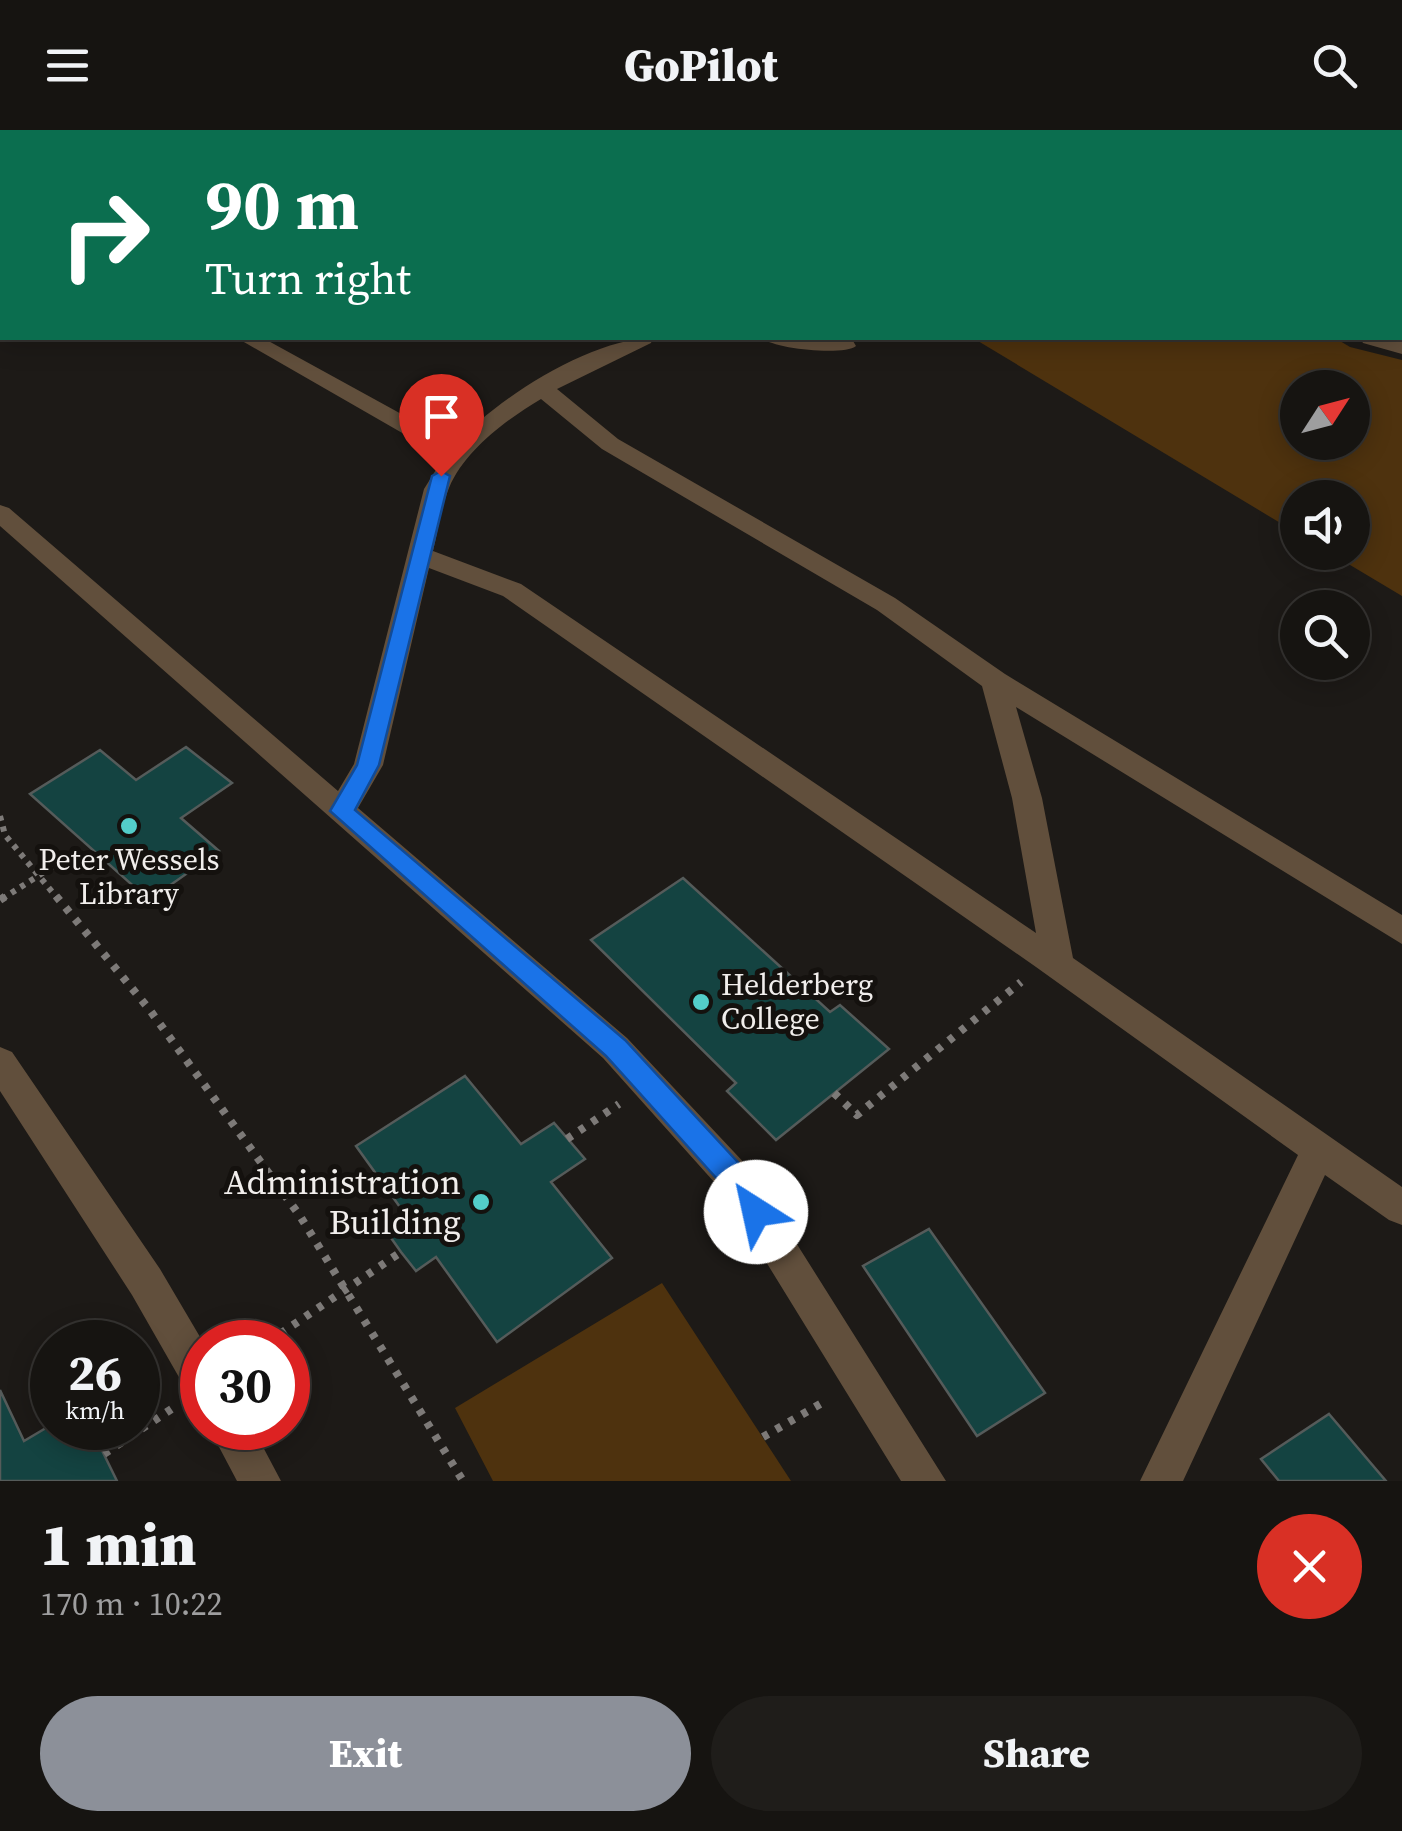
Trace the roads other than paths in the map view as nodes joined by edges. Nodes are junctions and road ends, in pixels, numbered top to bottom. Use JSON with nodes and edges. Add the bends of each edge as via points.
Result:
{"nodes":[{"id":1,"x":252,"y":340,"type":"edge"},
{"id":2,"x":638,"y":340,"type":"edge"},
{"id":3,"x":791,"y":340,"type":"edge"},
{"id":4,"x":845,"y":346,"type":"dead end"},
{"id":5,"x":543,"y":389,"type":"junction"},
{"id":6,"x":457,"y":454,"type":"junction"},
{"id":7,"x":0,"y":513,"type":"edge"},
{"id":8,"x":420,"y":555,"type":"junction"},
{"id":9,"x":996,"y":681,"type":"junction"},
{"id":10,"x":341,"y":811,"type":"junction"},
{"id":11,"x":1402,"y":931,"type":"edge"},
{"id":12,"x":1053,"y":961,"type":"junction"},
{"id":13,"x":0,"y":1062,"type":"edge"},
{"id":14,"x":1319,"y":1149,"type":"junction"},
{"id":15,"x":1402,"y":1208,"type":"edge"},
{"id":16,"x":180,"y":1358,"type":"edge"},
{"id":17,"x":242,"y":1450,"type":"edge"},
{"id":18,"x":260,"y":1481,"type":"edge"},
{"id":19,"x":925,"y":1481,"type":"edge"},
{"id":20,"x":1161,"y":1481,"type":"edge"}],
"edges":[{"from":1,"to":6,"type":"street"},
{"from":2,"to":5,"type":"street"},
{"from":3,"to":4,"type":"street"},
{"from":5,"to":6,"type":"street"},
{"from":5,"to":9,"type":"street","via":[[610,444],[886,604]]},
{"from":6,"to":8,"type":"street","via":[[436,488]]},
{"from":7,"to":10,"type":"street"},
{"from":8,"to":10,"type":"street","via":[[368,765]]},
{"from":8,"to":12,"type":"street","via":[[512,590]]},
{"from":9,"to":11,"type":"street"},
{"from":9,"to":12,"type":"street","via":[[1026,798]]},
{"from":10,"to":19,"type":"street","via":[[616,1048],[736,1180]]},
{"from":12,"to":14,"type":"street"},
{"from":13,"to":16,"type":"street","via":[[146,1282]]},
{"from":14,"to":15,"type":"street"},
{"from":14,"to":20,"type":"street"},
{"from":17,"to":18,"type":"street"}]}
